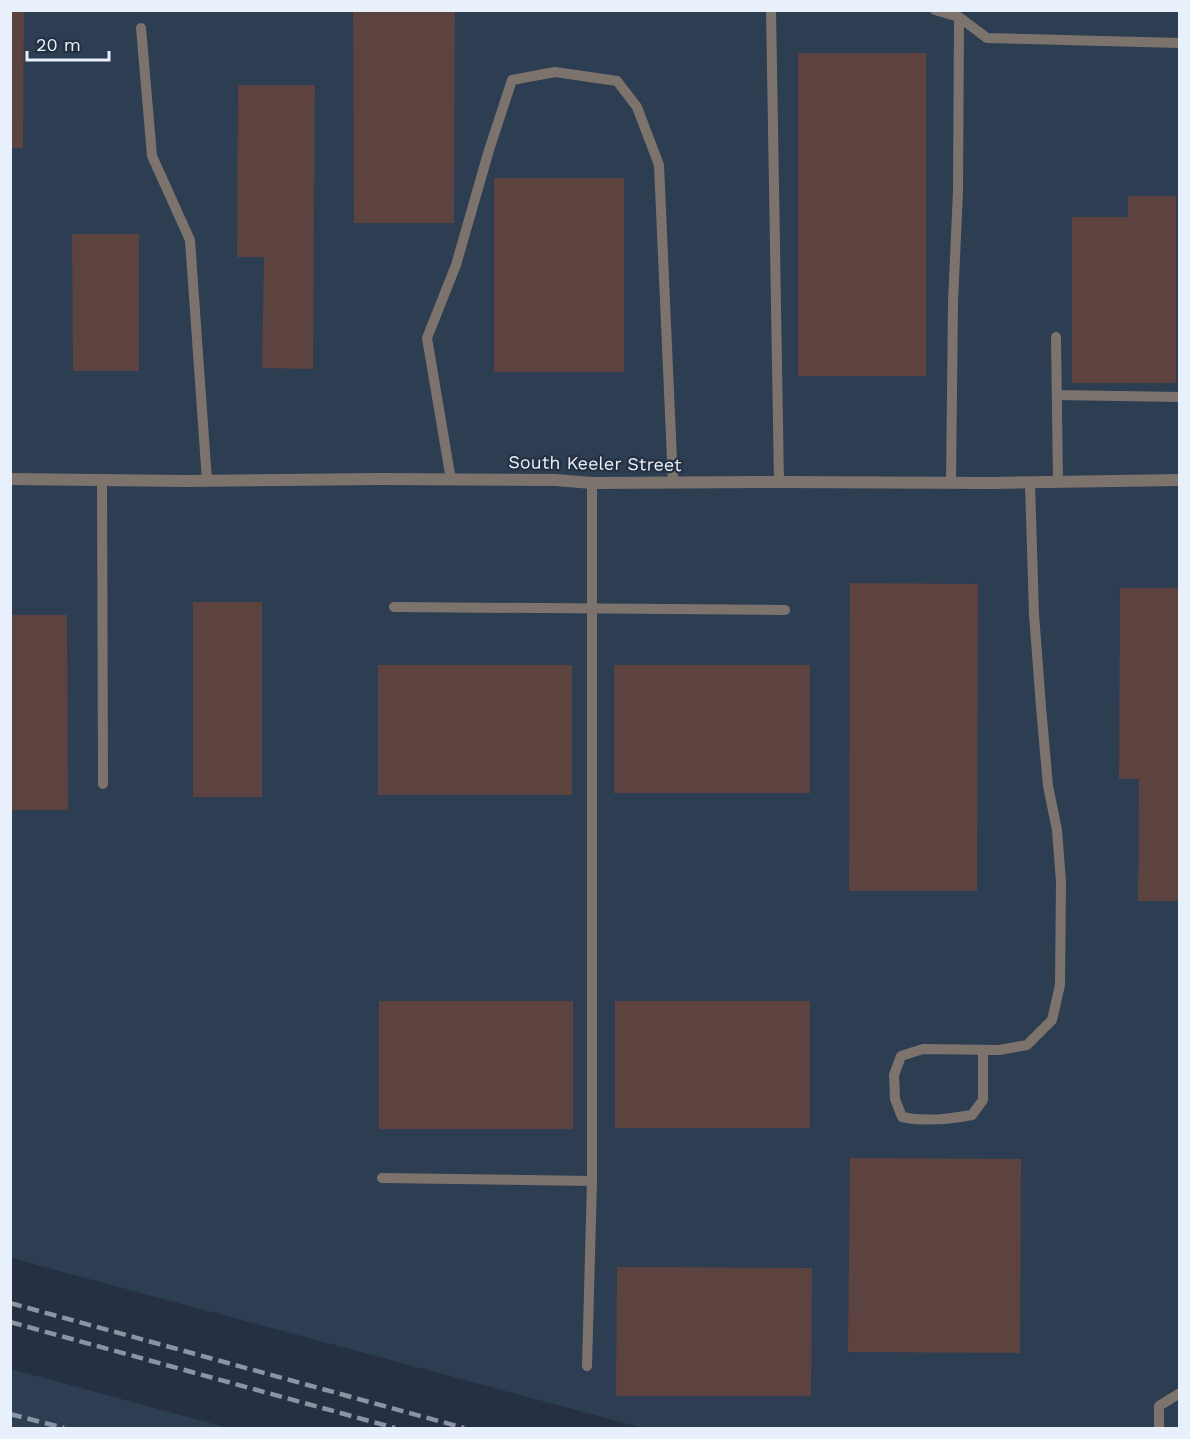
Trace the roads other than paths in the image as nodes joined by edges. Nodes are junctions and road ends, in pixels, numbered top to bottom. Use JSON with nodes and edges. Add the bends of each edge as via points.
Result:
{"nodes":[{"id":1,"x":771,"y":10,"type":"edge"},
{"id":2,"x":935,"y":10,"type":"edge"},
{"id":3,"x":960,"y":17,"type":"junction"},
{"id":4,"x":141,"y":28,"type":"dead end"},
{"id":5,"x":1179,"y":43,"type":"edge"},
{"id":6,"x":1056,"y":337,"type":"dead end"},
{"id":7,"x":1057,"y":395,"type":"junction"},
{"id":8,"x":1179,"y":397,"type":"edge"},
{"id":9,"x":10,"y":479,"type":"edge"},
{"id":10,"x":102,"y":480,"type":"junction"},
{"id":11,"x":451,"y":480,"type":"junction"},
{"id":12,"x":1179,"y":480,"type":"edge"},
{"id":13,"x":207,"y":481,"type":"junction"},
{"id":14,"x":673,"y":482,"type":"junction"},
{"id":15,"x":779,"y":482,"type":"junction"},
{"id":16,"x":951,"y":482,"type":"junction"},
{"id":17,"x":1058,"y":482,"type":"junction"},
{"id":18,"x":592,"y":483,"type":"junction"},
{"id":19,"x":1030,"y":483,"type":"junction"},
{"id":20,"x":394,"y":607,"type":"dead end"},
{"id":21,"x":592,"y":608,"type":"junction"},
{"id":22,"x":785,"y":609,"type":"dead end"},
{"id":23,"x":103,"y":784,"type":"dead end"},
{"id":24,"x":983,"y":1050,"type":"junction"},
{"id":25,"x":382,"y":1178,"type":"dead end"},
{"id":26,"x":592,"y":1180,"type":"junction"},
{"id":27,"x":587,"y":1366,"type":"dead end"},
{"id":28,"x":1179,"y":1392,"type":"edge"},
{"id":29,"x":1159,"y":1428,"type":"edge"}],
"edges":[{"from":1,"to":15,"type":"lane"},
{"from":2,"to":3,"type":"lane"},
{"from":3,"to":5,"type":"lane","via":[[987,38]]},
{"from":3,"to":16,"type":"lane"},
{"from":4,"to":13,"type":"lane","via":[[152,156],[190,240]]},
{"from":6,"to":7,"type":"lane"},
{"from":7,"to":8,"type":"lane"},
{"from":7,"to":17,"type":"lane"},
{"from":9,"to":10,"type":"street","name":"South Keeler Street"},
{"from":10,"to":13,"type":"street","name":"South Keeler Street"},
{"from":10,"to":23,"type":"lane"},
{"from":11,"to":13,"type":"street","name":"South Keeler Street"},
{"from":11,"to":14,"type":"lane","via":[[427,338],[456,265],[512,80],[555,72],[617,81],[638,107],[659,165]]},
{"from":11,"to":18,"type":"street","name":"South Keeler Street"},
{"from":12,"to":17,"type":"street","name":"South Keeler Street"},
{"from":14,"to":15,"type":"street","name":"South Keeler Street"},
{"from":14,"to":18,"type":"street","name":"South Keeler Street"},
{"from":15,"to":16,"type":"street","name":"South Keeler Street"},
{"from":16,"to":19,"type":"street","name":"South Keeler Street"},
{"from":17,"to":19,"type":"street","name":"South Keeler Street"},
{"from":18,"to":21,"type":"lane"},
{"from":19,"to":24,"type":"lane","via":[[1041,707],[1061,882],[1060,985],[1052,1020],[1027,1045]]},
{"from":20,"to":21,"type":"lane"},
{"from":21,"to":22,"type":"lane"},
{"from":21,"to":26,"type":"lane"},
{"from":24,"to":24,"type":"lane","via":[[923,1049],[901,1056],[894,1075],[895,1099],[902,1118],[972,1114],[984,1101]]},
{"from":25,"to":26,"type":"lane"},
{"from":26,"to":27,"type":"lane"},
{"from":28,"to":29,"type":"lane","via":[[1159,1406]]}]}
